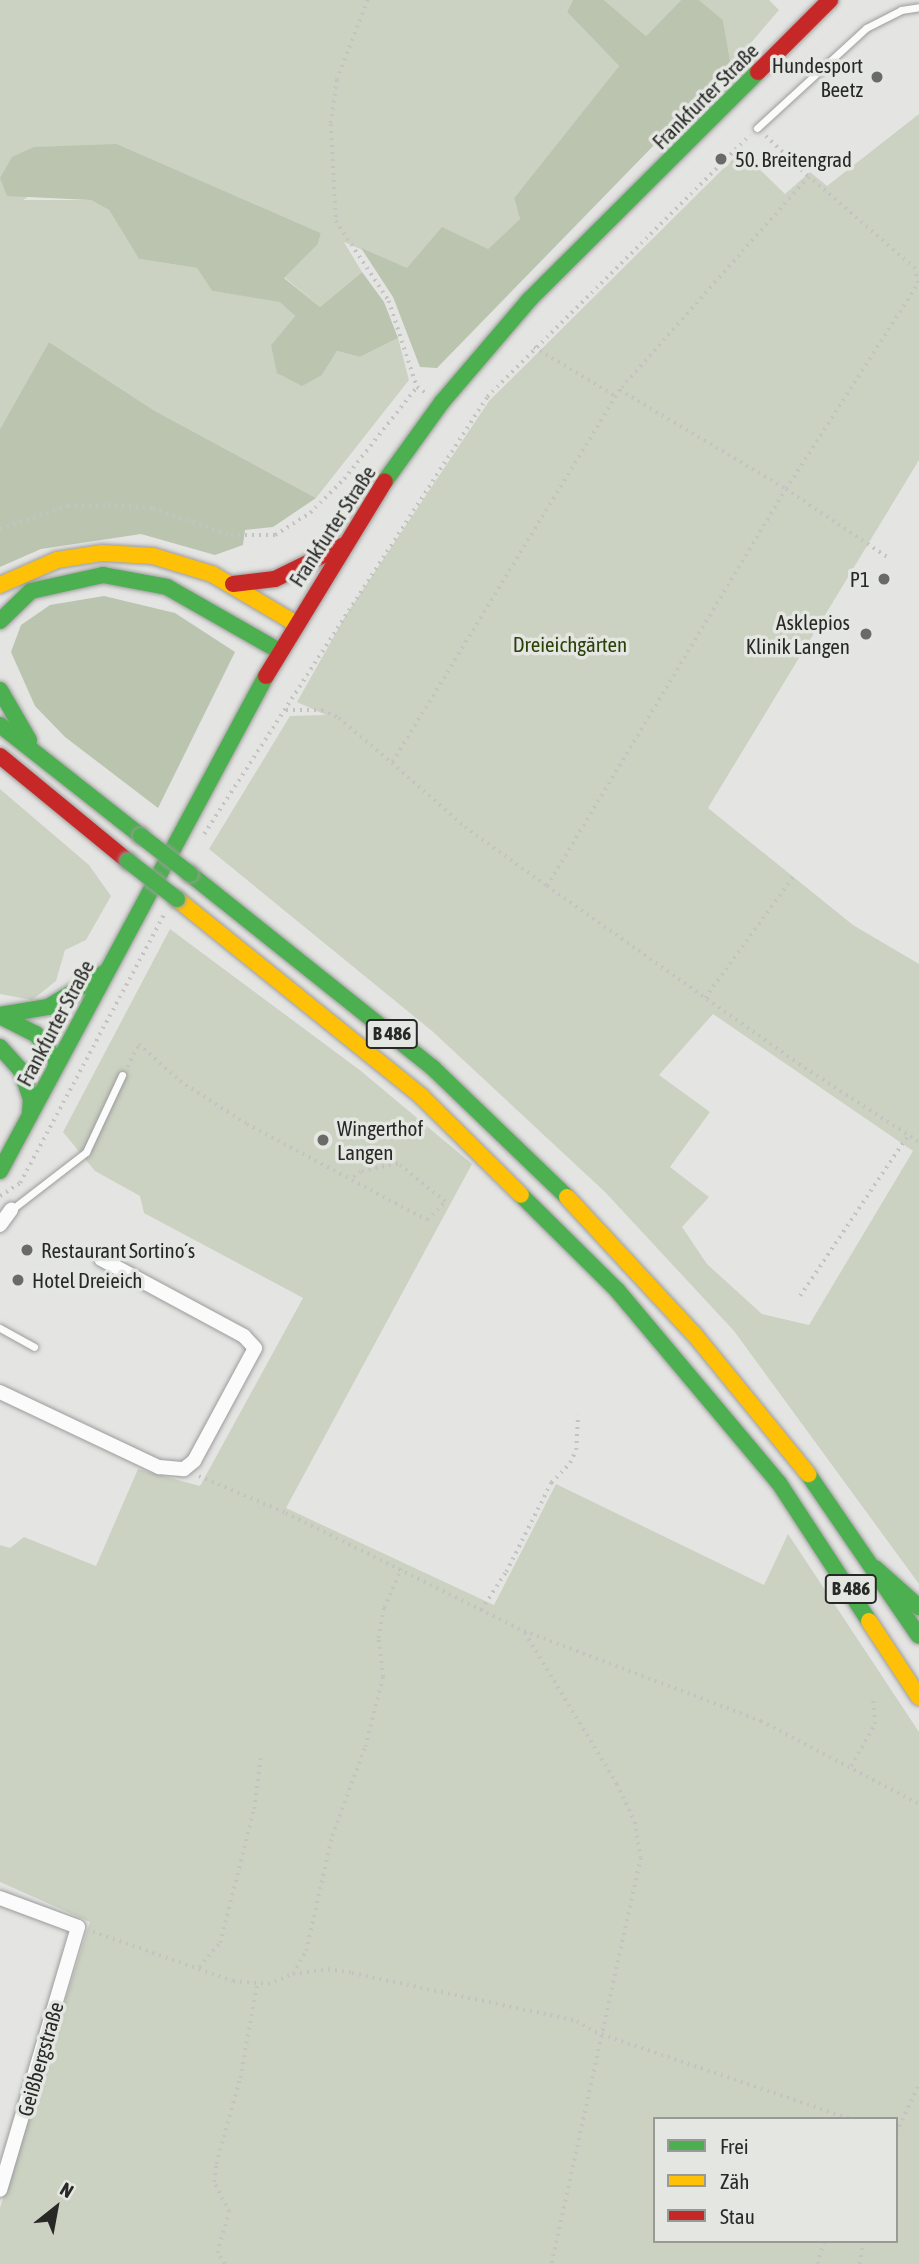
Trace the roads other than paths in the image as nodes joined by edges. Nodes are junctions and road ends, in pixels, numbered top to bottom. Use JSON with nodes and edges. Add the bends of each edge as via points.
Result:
{"nodes":[{"id":1,"x":830,"y":0,"type":"edge"},
{"id":2,"x":919,"y":7,"type":"edge"},
{"id":3,"x":757,"y":128,"type":"road end"},
{"id":4,"x":342,"y":546,"type":"junction"},
{"id":5,"x":233,"y":584,"type":"junction"},
{"id":6,"x":0,"y":585,"type":"edge"},
{"id":7,"x":0,"y":621,"type":"edge"},
{"id":8,"x":295,"y":623,"type":"junction"},
{"id":9,"x":279,"y":651,"type":"junction"},
{"id":10,"x":0,"y":690,"type":"edge"},
{"id":11,"x":0,"y":725,"type":"edge"},
{"id":12,"x":1,"y":757,"type":"edge"},
{"id":13,"x":43,"y":760,"type":"junction"},
{"id":14,"x":107,"y":971,"type":"junction"},
{"id":15,"x":0,"y":1016,"type":"edge"},
{"id":16,"x":0,"y":1047,"type":"edge"},
{"id":17,"x":58,"y":1063,"type":"junction"},
{"id":18,"x":122,"y":1075,"type":"road end"},
{"id":19,"x":30,"y":1115,"type":"junction"},
{"id":20,"x":0,"y":1171,"type":"edge"},
{"id":21,"x":11,"y":1210,"type":"joint"},
{"id":22,"x":0,"y":1225,"type":"edge"},
{"id":23,"x":101,"y":1259,"type":"dead end"},
{"id":24,"x":0,"y":1328,"type":"edge"},
{"id":25,"x":34,"y":1347,"type":"dead end"},
{"id":26,"x":0,"y":1392,"type":"edge"},
{"id":27,"x":875,"y":1567,"type":"junction"},
{"id":28,"x":919,"y":1607,"type":"edge"},
{"id":29,"x":919,"y":1636,"type":"edge"},
{"id":30,"x":919,"y":1698,"type":"edge"},
{"id":31,"x":0,"y":1898,"type":"edge"},
{"id":32,"x":0,"y":2190,"type":"edge"}],
"edges":[{"from":1,"to":4,"type":"main road","name":"Frankfurter Straße","via":[[529,300],[442,402]]},
{"from":2,"to":3,"type":"lane","via":[[901,10],[866,28]]},
{"from":4,"to":5,"type":"main road","via":[[275,579]]},
{"from":4,"to":8,"type":"main road","name":"Frankfurter Straße"},
{"from":5,"to":6,"type":"main road","via":[[182,562],[126,553],[57,560]]},
{"from":5,"to":8,"type":"main road"},
{"from":7,"to":9,"type":"main road","via":[[30,591],[103,575],[167,587]]},
{"from":8,"to":9,"type":"main road","name":"Frankfurter Straße"},
{"from":9,"to":14,"type":"main road","name":"Frankfurter Straße"},
{"from":10,"to":13,"type":"main road"},
{"from":11,"to":13,"type":"main road","number":"B 486"},
{"from":12,"to":30,"type":"main road","number":"B 486","bridge":true,"via":[[422,1097],[617,1290],[779,1483]]},
{"from":13,"to":27,"type":"main road","number":"B 486","bridge":true,"via":[[433,1068],[581,1210],[676,1313],[782,1440]]},
{"from":14,"to":15,"type":"main road","via":[[48,1007]]},
{"from":14,"to":17,"type":"main road","name":"Frankfurter Straße"},
{"from":15,"to":17,"type":"main road","via":[[36,1034]]},
{"from":16,"to":17,"type":"main road"},
{"from":16,"to":19,"type":"main road","via":[[21,1070],[31,1099]]},
{"from":17,"to":19,"type":"main road","name":"Frankfurter Straße"},
{"from":18,"to":21,"type":"lane","via":[[86,1152]]},
{"from":19,"to":20,"type":"main road","name":"Frankfurter Straße"},
{"from":21,"to":22,"type":"street"},
{"from":23,"to":26,"type":"street","via":[[244,1336],[255,1348],[202,1450],[184,1469],[159,1467]]},
{"from":24,"to":25,"type":"lane"},
{"from":27,"to":28,"type":"main road"},
{"from":27,"to":29,"type":"main road","number":"B 486"},
{"from":31,"to":32,"type":"street","name":"Geißbergstraße","via":[[78,1927]]}]}
